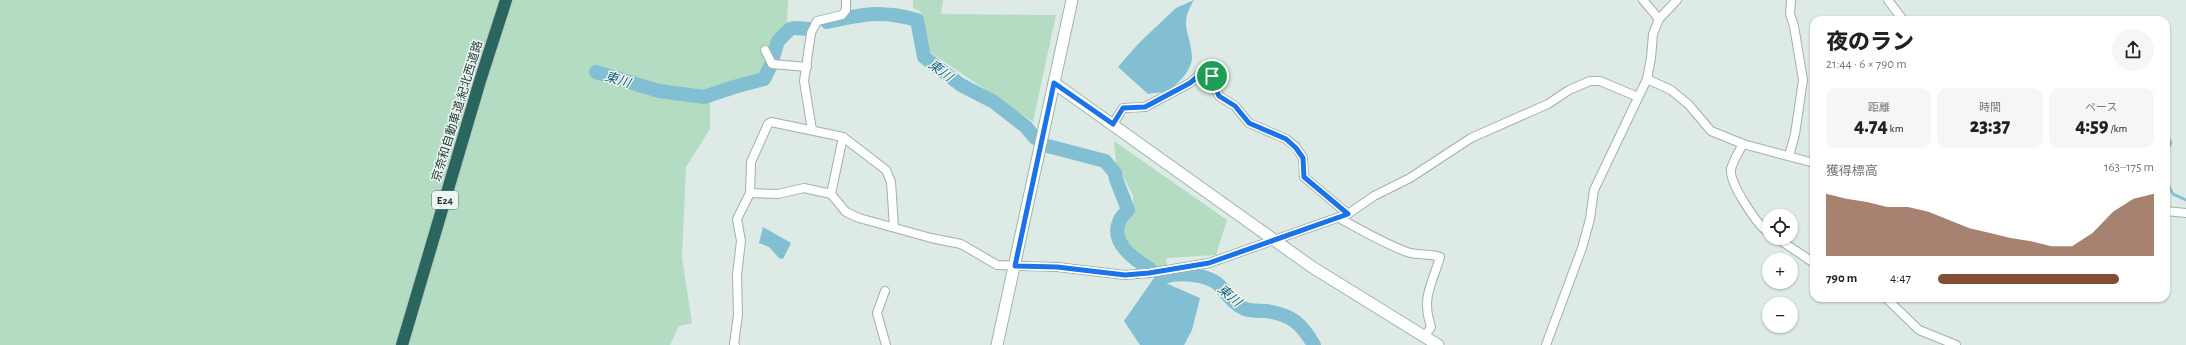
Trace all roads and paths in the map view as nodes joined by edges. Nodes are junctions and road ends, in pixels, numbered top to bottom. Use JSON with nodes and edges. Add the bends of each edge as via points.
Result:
{"nodes":[{"id":1,"x":506,"y":0,"type":"edge"},
{"id":2,"x":846,"y":0,"type":"edge"},
{"id":3,"x":1072,"y":0,"type":"edge"},
{"id":4,"x":1643,"y":0,"type":"edge"},
{"id":5,"x":1677,"y":0,"type":"edge"},
{"id":6,"x":1791,"y":0,"type":"edge"},
{"id":7,"x":1888,"y":0,"type":"edge"},
{"id":8,"x":1900,"y":16,"type":"edge"},
{"id":9,"x":1659,"y":19,"type":"junction"},
{"id":10,"x":765,"y":50,"type":"dead end"},
{"id":11,"x":807,"y":67,"type":"junction"},
{"id":12,"x":1647,"y":79,"type":"junction"},
{"id":13,"x":1054,"y":83,"type":"junction"},
{"id":14,"x":1638,"y":97,"type":"junction"},
{"id":15,"x":1113,"y":124,"type":"junction"},
{"id":16,"x":812,"y":130,"type":"junction"},
{"id":17,"x":843,"y":137,"type":"junction"},
{"id":18,"x":1743,"y":144,"type":"junction"},
{"id":19,"x":1789,"y":156,"type":"junction"},
{"id":20,"x":1810,"y":162,"type":"edge"},
{"id":21,"x":750,"y":193,"type":"junction"},
{"id":22,"x":831,"y":194,"type":"junction"},
{"id":23,"x":2170,"y":211,"type":"edge"},
{"id":24,"x":2186,"y":213,"type":"edge"},
{"id":25,"x":1348,"y":214,"type":"junction"},
{"id":26,"x":1339,"y":218,"type":"junction"},
{"id":27,"x":1762,"y":226,"type":"edge"},
{"id":28,"x":894,"y":227,"type":"junction"},
{"id":29,"x":1275,"y":241,"type":"junction"},
{"id":30,"x":1787,"y":245,"type":"edge"},
{"id":31,"x":1810,"y":260,"type":"edge"},
{"id":32,"x":1015,"y":266,"type":"junction"},
{"id":33,"x":885,"y":291,"type":"dead end"},
{"id":34,"x":1890,"y":302,"type":"edge"},
{"id":35,"x":1424,"y":337,"type":"junction"},
{"id":36,"x":402,"y":345,"type":"edge"},
{"id":37,"x":735,"y":345,"type":"edge"},
{"id":38,"x":886,"y":345,"type":"edge"},
{"id":39,"x":997,"y":345,"type":"edge"},
{"id":40,"x":1438,"y":345,"type":"edge"},
{"id":41,"x":1546,"y":345,"type":"edge"},
{"id":42,"x":1956,"y":345,"type":"edge"}],
"edges":[{"from":1,"to":36,"type":"highway","name":"京奈和自動車道;紀北西道路","number":"E24"},
{"from":2,"to":11,"type":"street","via":[[846,10],[842,15],[817,21],[813,26]]},
{"from":3,"to":13,"type":"street"},
{"from":4,"to":9,"type":"street"},
{"from":5,"to":9,"type":"street"},
{"from":6,"to":19,"type":"street","via":[[1790,14],[1803,80]]},
{"from":7,"to":8,"type":"street"},
{"from":9,"to":12,"type":"street","via":[[1653,34]]},
{"from":10,"to":11,"type":"street","via":[[772,64]]},
{"from":11,"to":16,"type":"street","via":[[804,88]]},
{"from":12,"to":14,"type":"street"},
{"from":12,"to":18,"type":"street","via":[[1671,90],[1689,105],[1711,131]]},
{"from":13,"to":15,"type":"street"},
{"from":13,"to":32,"type":"street"},
{"from":14,"to":25,"type":"street","via":[[1600,80],[1590,81],[1569,90],[1548,104],[1471,138]]},
{"from":14,"to":41,"type":"street","via":[[1594,190],[1582,248]]},
{"from":15,"to":25,"type":"street","via":[[1123,108],[1145,107],[1208,71],[1219,96],[1235,106],[1249,123],[1286,139],[1296,148],[1303,158],[1304,177]]},
{"from":15,"to":29,"type":"street"},
{"from":16,"to":17,"type":"street"},
{"from":16,"to":21,"type":"street","via":[[771,122],[768,124],[751,162]]},
{"from":17,"to":22,"type":"street"},
{"from":17,"to":28,"type":"street","via":[[889,173]]},
{"from":18,"to":19,"type":"street"},
{"from":18,"to":27,"type":"street","via":[[1731,170],[1732,178],[1750,213]]},
{"from":19,"to":20,"type":"street"},
{"from":21,"to":22,"type":"street","via":[[778,194],[804,188]]},
{"from":21,"to":37,"type":"street","via":[[737,219],[741,241],[737,275],[738,315]]},
{"from":22,"to":28,"type":"street","via":[[846,212]]},
{"from":23,"to":24,"type":"street"},
{"from":25,"to":26,"type":"street"},
{"from":26,"to":29,"type":"street"},
{"from":26,"to":35,"type":"street","via":[[1408,252],[1440,257],[1427,290],[1426,313],[1431,327]]},
{"from":28,"to":32,"type":"street","via":[[957,243],[997,264]]},
{"from":29,"to":32,"type":"street","via":[[1209,263],[1149,273],[1125,275],[1057,267]]},
{"from":29,"to":35,"type":"street"},
{"from":30,"to":31,"type":"street"},
{"from":32,"to":39,"type":"street"},
{"from":33,"to":38,"type":"street","via":[[877,313]]},
{"from":34,"to":42,"type":"street","via":[[1919,330]]},
{"from":35,"to":40,"type":"street"}]}
